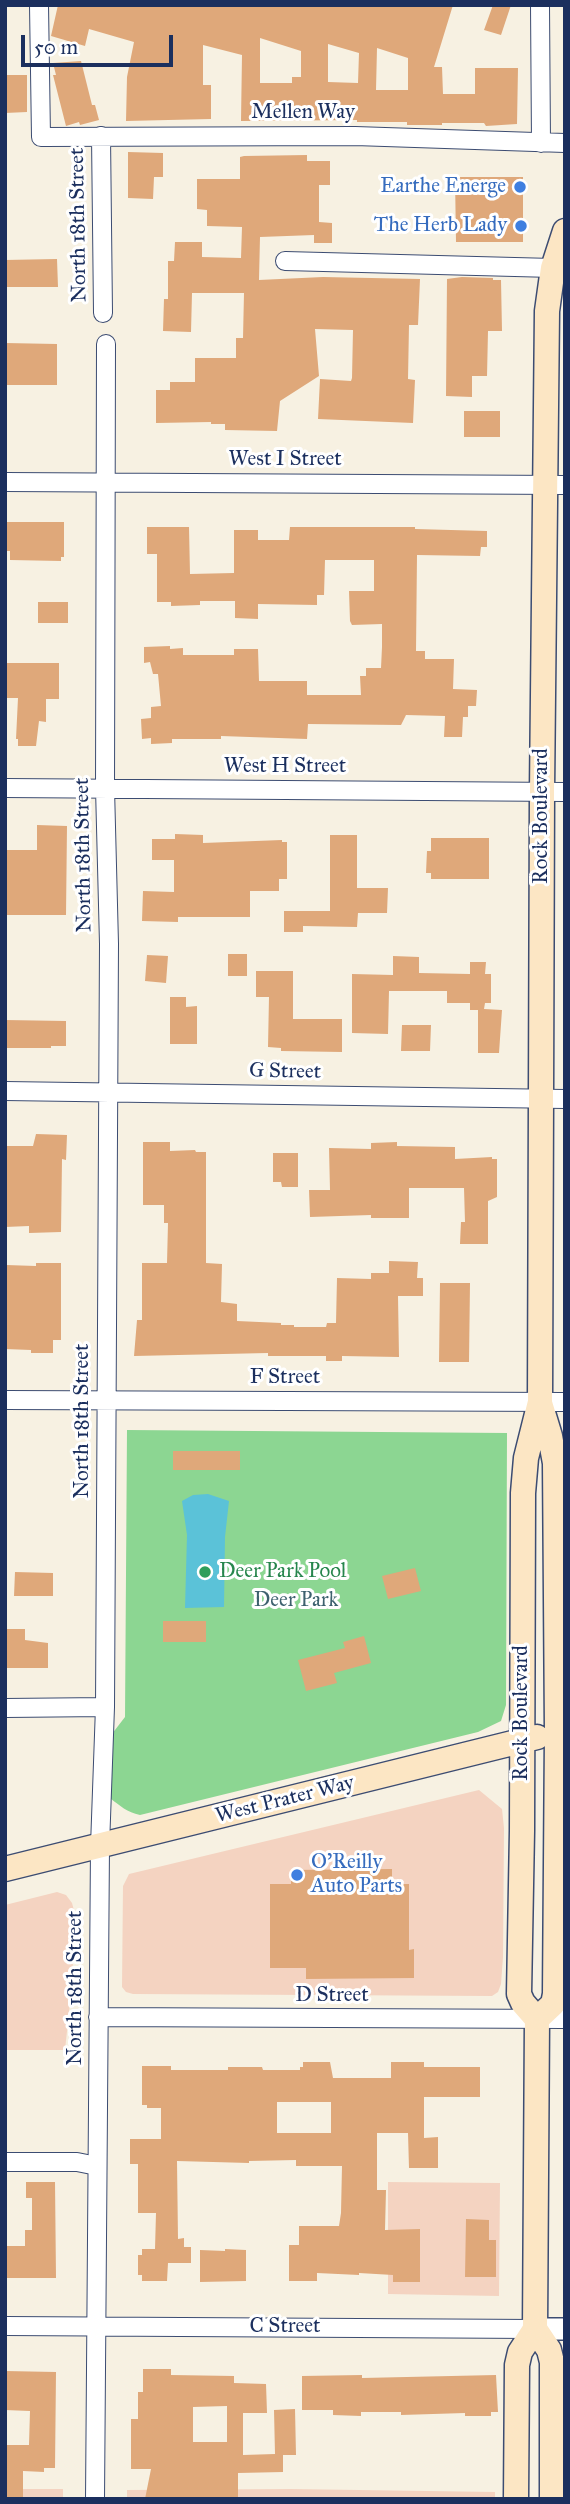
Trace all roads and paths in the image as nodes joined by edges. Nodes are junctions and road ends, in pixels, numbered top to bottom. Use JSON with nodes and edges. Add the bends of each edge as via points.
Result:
{"nodes":[{"id":1,"x":39,"y":5,"type":"edge"},
{"id":2,"x":540,"y":5,"type":"edge"},
{"id":3,"x":101,"y":136,"type":"junction"},
{"id":4,"x":565,"y":143,"type":"edge"},
{"id":5,"x":541,"y":144,"type":"junction"},
{"id":6,"x":565,"y":232,"type":"edge"},
{"id":7,"x":285,"y":261,"type":"dead end"},
{"id":8,"x":553,"y":268,"type":"junction"},
{"id":9,"x":103,"y":313,"type":"dead end"},
{"id":10,"x":106,"y":344,"type":"dead end"},
{"id":11,"x":5,"y":482,"type":"edge"},
{"id":12,"x":106,"y":482,"type":"junction"},
{"id":13,"x":555,"y":485,"type":"edge"},
{"id":14,"x":5,"y":788,"type":"edge"},
{"id":15,"x":104,"y":788,"type":"junction"},
{"id":16,"x":553,"y":791,"type":"edge"},
{"id":17,"x":5,"y":1091,"type":"edge"},
{"id":18,"x":108,"y":1091,"type":"junction"},
{"id":19,"x":553,"y":1099,"type":"edge"},
{"id":20,"x":106,"y":1399,"type":"junction"},
{"id":21,"x":5,"y":1400,"type":"edge"},
{"id":22,"x":540,"y":1402,"type":"junction"},
{"id":23,"x":565,"y":1402,"type":"edge"},
{"id":24,"x":104,"y":1707,"type":"junction"},
{"id":25,"x":5,"y":1708,"type":"edge"},
{"id":26,"x":561,"y":1732,"type":"edge"},
{"id":27,"x":521,"y":1741,"type":"junction"},
{"id":28,"x":100,"y":1846,"type":"junction"},
{"id":29,"x":5,"y":1869,"type":"edge"},
{"id":30,"x":98,"y":2017,"type":"junction"},
{"id":31,"x":537,"y":2019,"type":"junction"},
{"id":32,"x":565,"y":2019,"type":"edge"},
{"id":33,"x":5,"y":2162,"type":"edge"},
{"id":34,"x":97,"y":2166,"type":"junction"},
{"id":35,"x":5,"y":2326,"type":"edge"},
{"id":36,"x":96,"y":2326,"type":"junction"},
{"id":37,"x":535,"y":2329,"type":"junction"},
{"id":38,"x":565,"y":2329,"type":"edge"},
{"id":39,"x":558,"y":2395,"type":"edge"},
{"id":40,"x":95,"y":2499,"type":"edge"},
{"id":41,"x":516,"y":2499,"type":"edge"},
{"id":42,"x":551,"y":2499,"type":"edge"}],
"edges":[{"from":1,"to":3,"type":"street","name":"Mellen Way","via":[[41,137]]},
{"from":2,"to":5,"type":"street"},
{"from":3,"to":5,"type":"street","name":"Mellen Way","via":[[355,136]]},
{"from":3,"to":9,"type":"street","name":"North 18th Street"},
{"from":4,"to":5,"type":"street","name":"Mellen Way"},
{"from":6,"to":8,"type":"main road","name":"Rock Boulevard"},
{"from":7,"to":8,"type":"street"},
{"from":8,"to":13,"type":"main road","name":"Rock Boulevard","via":[[547,311]]},
{"from":10,"to":12,"type":"street","name":"North 18th Street"},
{"from":11,"to":12,"type":"street","name":"West I Street"},
{"from":12,"to":13,"type":"street","name":"West I Street"},
{"from":12,"to":15,"type":"street","name":"North 18th Street"},
{"from":13,"to":16,"type":"main road","name":"Rock Boulevard"},
{"from":14,"to":15,"type":"street","name":"West H Street"},
{"from":15,"to":16,"type":"street","name":"West H Street"},
{"from":15,"to":18,"type":"street","name":"North 18th Street"},
{"from":16,"to":19,"type":"main road","name":"Rock Boulevard"},
{"from":17,"to":18,"type":"street","name":"G Street"},
{"from":18,"to":19,"type":"street","name":"G Street"},
{"from":18,"to":20,"type":"street","name":"North 18th Street"},
{"from":19,"to":22,"type":"main road","name":"Rock Boulevard"},
{"from":20,"to":21,"type":"street","name":"F Street"},
{"from":20,"to":22,"type":"street","name":"F Street"},
{"from":20,"to":24,"type":"street","name":"North 18th Street"},
{"from":22,"to":23,"type":"street","name":"F Street"},
{"from":22,"to":26,"type":"main road","name":"Rock Boulevard","via":[[555,1463]]},
{"from":22,"to":27,"type":"main road","name":"Rock Boulevard","via":[[523,1493]]},
{"from":24,"to":25,"type":"street"},
{"from":24,"to":28,"type":"street","name":"North 18th Street"},
{"from":26,"to":27,"type":"main road","name":"West Prater Way"},
{"from":26,"to":31,"type":"main road","name":"Rock Boulevard","via":[[555,1994],[553,2004]]},
{"from":27,"to":28,"type":"main road","name":"West Prater Way"},
{"from":27,"to":31,"type":"main road","name":"Rock Boulevard","via":[[519,1994]]},
{"from":28,"to":29,"type":"main road","name":"West Prater Way"},
{"from":28,"to":30,"type":"street","name":"North 18th Street"},
{"from":30,"to":31,"type":"street","name":"D Street"},
{"from":30,"to":34,"type":"street","name":"North 18th Street"},
{"from":31,"to":32,"type":"street","name":"D Street"},
{"from":31,"to":37,"type":"main road"},
{"from":33,"to":34,"type":"street"},
{"from":34,"to":36,"type":"street","name":"North 18th Street"},
{"from":35,"to":36,"type":"street","name":"C Street"},
{"from":36,"to":37,"type":"street","name":"C Street"},
{"from":36,"to":40,"type":"street","name":"North 18th Street"},
{"from":37,"to":38,"type":"street","name":"C Street"},
{"from":37,"to":39,"type":"main road","via":[[549,2350]]},
{"from":37,"to":41,"type":"main road","via":[[517,2365]]},
{"from":39,"to":42,"type":"main road"}]}
